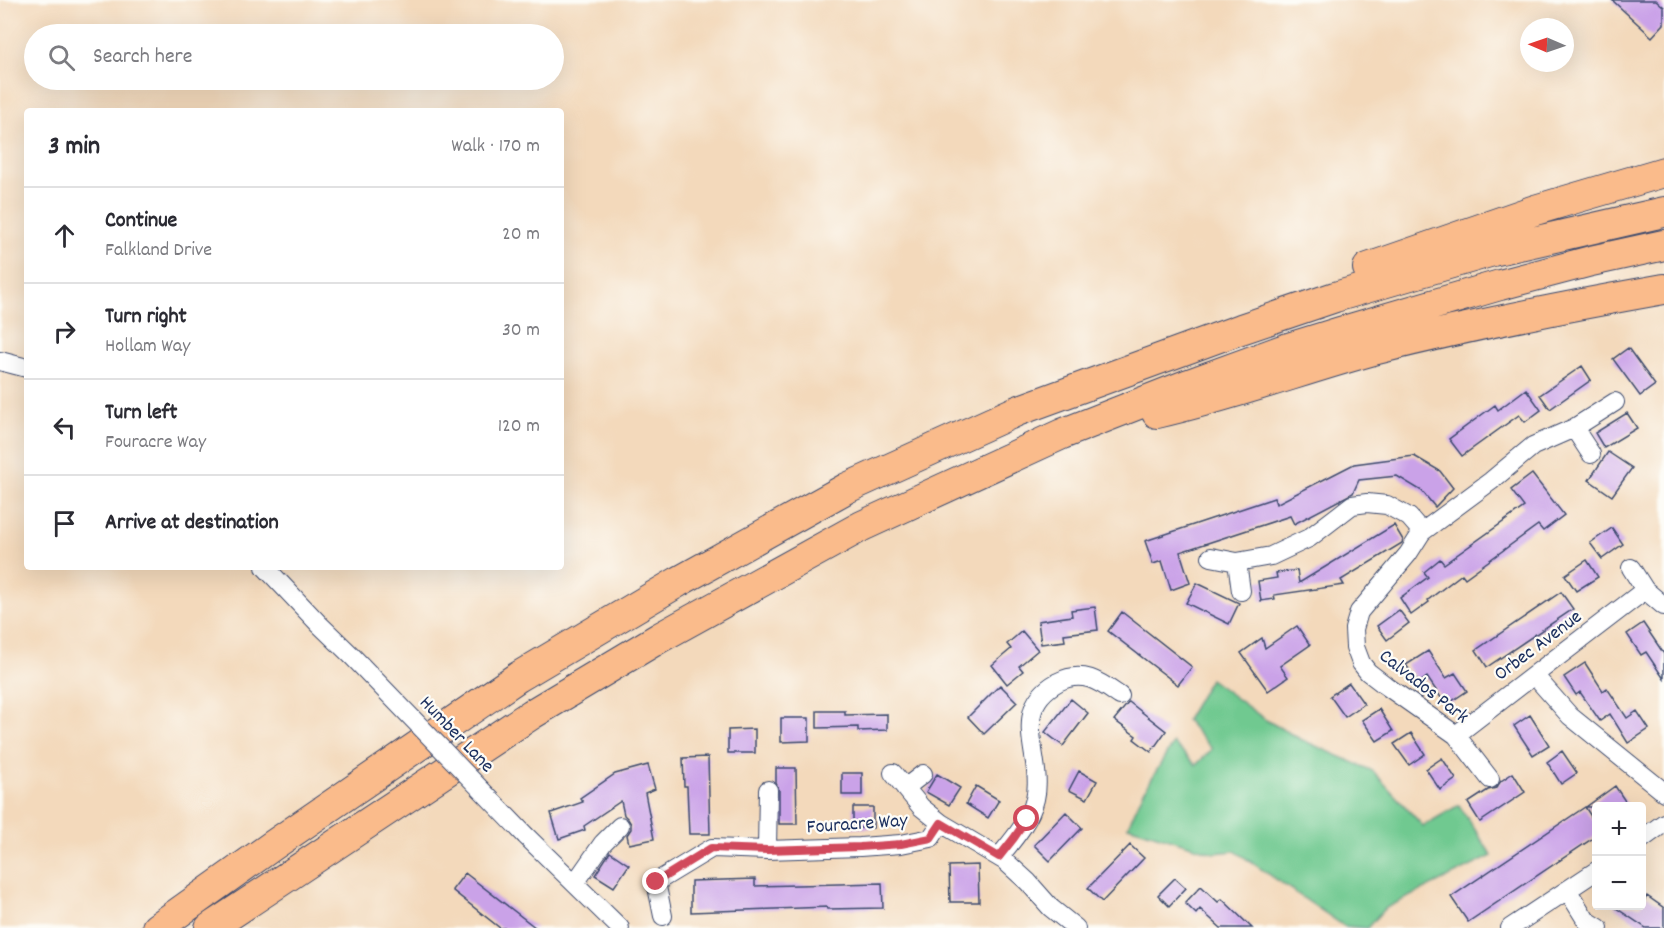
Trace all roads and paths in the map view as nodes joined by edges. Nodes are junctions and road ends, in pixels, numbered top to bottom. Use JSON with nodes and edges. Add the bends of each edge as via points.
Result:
{"nodes":[{"id":1,"x":1664,"y":172,"type":"edge"},
{"id":2,"x":1664,"y":212,"type":"edge"},
{"id":3,"x":1664,"y":245,"type":"edge"},
{"id":4,"x":1664,"y":289,"type":"edge"},
{"id":5,"x":1241,"y":329,"type":"junction"},
{"id":6,"x":0,"y":361,"type":"edge"},
{"id":7,"x":24,"y":367,"type":"edge"},
{"id":8,"x":1615,"y":402,"type":"dead end"},
{"id":9,"x":1574,"y":428,"type":"junction"},
{"id":10,"x":1062,"y":434,"type":"junction"},
{"id":11,"x":1591,"y":454,"type":"dead end"},
{"id":12,"x":1422,"y":532,"type":"junction"},
{"id":13,"x":1211,"y":557,"type":"dead end"},
{"id":14,"x":1237,"y":562,"type":"junction"},
{"id":15,"x":1631,"y":568,"type":"dead end"},
{"id":16,"x":268,"y":570,"type":"edge"},
{"id":17,"x":1645,"y":590,"type":"junction"},
{"id":18,"x":1241,"y":591,"type":"dead end"},
{"id":19,"x":1664,"y":606,"type":"edge"},
{"id":20,"x":1534,"y":675,"type":"junction"},
{"id":21,"x":1120,"y":696,"type":"dead end"},
{"id":22,"x":1456,"y":735,"type":"junction"},
{"id":23,"x":893,"y":773,"type":"dead end"},
{"id":24,"x":923,"y":774,"type":"dead end"},
{"id":25,"x":1490,"y":779,"type":"dead end"},
{"id":26,"x":905,"y":788,"type":"junction"},
{"id":27,"x":768,"y":790,"type":"dead end"},
{"id":28,"x":1664,"y":792,"type":"edge"},
{"id":29,"x":1664,"y":822,"type":"edge"},
{"id":30,"x":941,"y":823,"type":"junction"},
{"id":31,"x":620,"y":826,"type":"dead end"},
{"id":32,"x":1646,"y":835,"type":"edge"},
{"id":33,"x":767,"y":850,"type":"junction"},
{"id":34,"x":999,"y":857,"type":"junction"},
{"id":35,"x":1592,"y":874,"type":"edge"},
{"id":36,"x":575,"y":883,"type":"junction"},
{"id":37,"x":1568,"y":891,"type":"junction"},
{"id":38,"x":663,"y":916,"type":"dead end"},
{"id":39,"x":157,"y":928,"type":"edge"},
{"id":40,"x":210,"y":928,"type":"edge"},
{"id":41,"x":620,"y":928,"type":"edge"},
{"id":42,"x":1076,"y":928,"type":"edge"},
{"id":43,"x":1510,"y":928,"type":"edge"},
{"id":44,"x":1599,"y":928,"type":"edge"}],
"edges":[{"from":1,"to":5,"type":"highway","via":[[1535,210],[1365,269],[1322,285]]},
{"from":2,"to":5,"type":"highway","via":[[1493,251]]},
{"from":3,"to":10,"type":"highway","via":[[1500,285],[1340,332],[1189,384]]},
{"from":4,"to":10,"type":"highway","via":[[1469,326],[1199,403]]},
{"from":5,"to":39,"type":"highway","via":[[1017,411],[837,494],[518,677]]},
{"from":6,"to":7,"type":"street"},
{"from":8,"to":9,"type":"street","name":"Calvados Park"},
{"from":9,"to":11,"type":"street"},
{"from":9,"to":12,"type":"street","name":"Calvados Park","via":[[1533,446]]},
{"from":10,"to":40,"type":"highway","via":[[862,526],[659,638],[532,714]]},
{"from":12,"to":14,"type":"street","via":[[1409,517],[1387,505],[1352,505],[1309,538],[1271,556]]},
{"from":12,"to":22,"type":"street","name":"Calvados Park","via":[[1359,612],[1354,629],[1355,647],[1368,672]]},
{"from":13,"to":14,"type":"street"},
{"from":14,"to":18,"type":"street"},
{"from":15,"to":17,"type":"street"},
{"from":16,"to":36,"type":"street","name":"Humber Lane","bridge":true},
{"from":17,"to":19,"type":"street"},
{"from":17,"to":20,"type":"street","name":"Orbec Avenue"},
{"from":20,"to":22,"type":"street","name":"Orbec Avenue"},
{"from":20,"to":28,"type":"street","via":[[1570,716]]},
{"from":21,"to":34,"type":"street","via":[[1096,679],[1080,677],[1049,687],[1038,701],[1030,728],[1038,785],[1035,802]]},
{"from":22,"to":25,"type":"street","name":"Calvados Park"},
{"from":23,"to":26,"type":"street"},
{"from":24,"to":26,"type":"street"},
{"from":26,"to":30,"type":"street"},
{"from":27,"to":33,"type":"street"},
{"from":29,"to":32,"type":"street"},
{"from":30,"to":33,"type":"street","name":"Fouracre Way","via":[[931,838],[901,844]]},
{"from":30,"to":34,"type":"street"},
{"from":31,"to":36,"type":"street"},
{"from":33,"to":38,"type":"street","name":"Fouracre Way","via":[[711,848],[656,882]]},
{"from":34,"to":42,"type":"street"},
{"from":35,"to":37,"type":"street"},
{"from":36,"to":41,"type":"street","name":"Humber Lane"},
{"from":37,"to":43,"type":"street"},
{"from":37,"to":44,"type":"street","via":[[1586,920]]}]}
